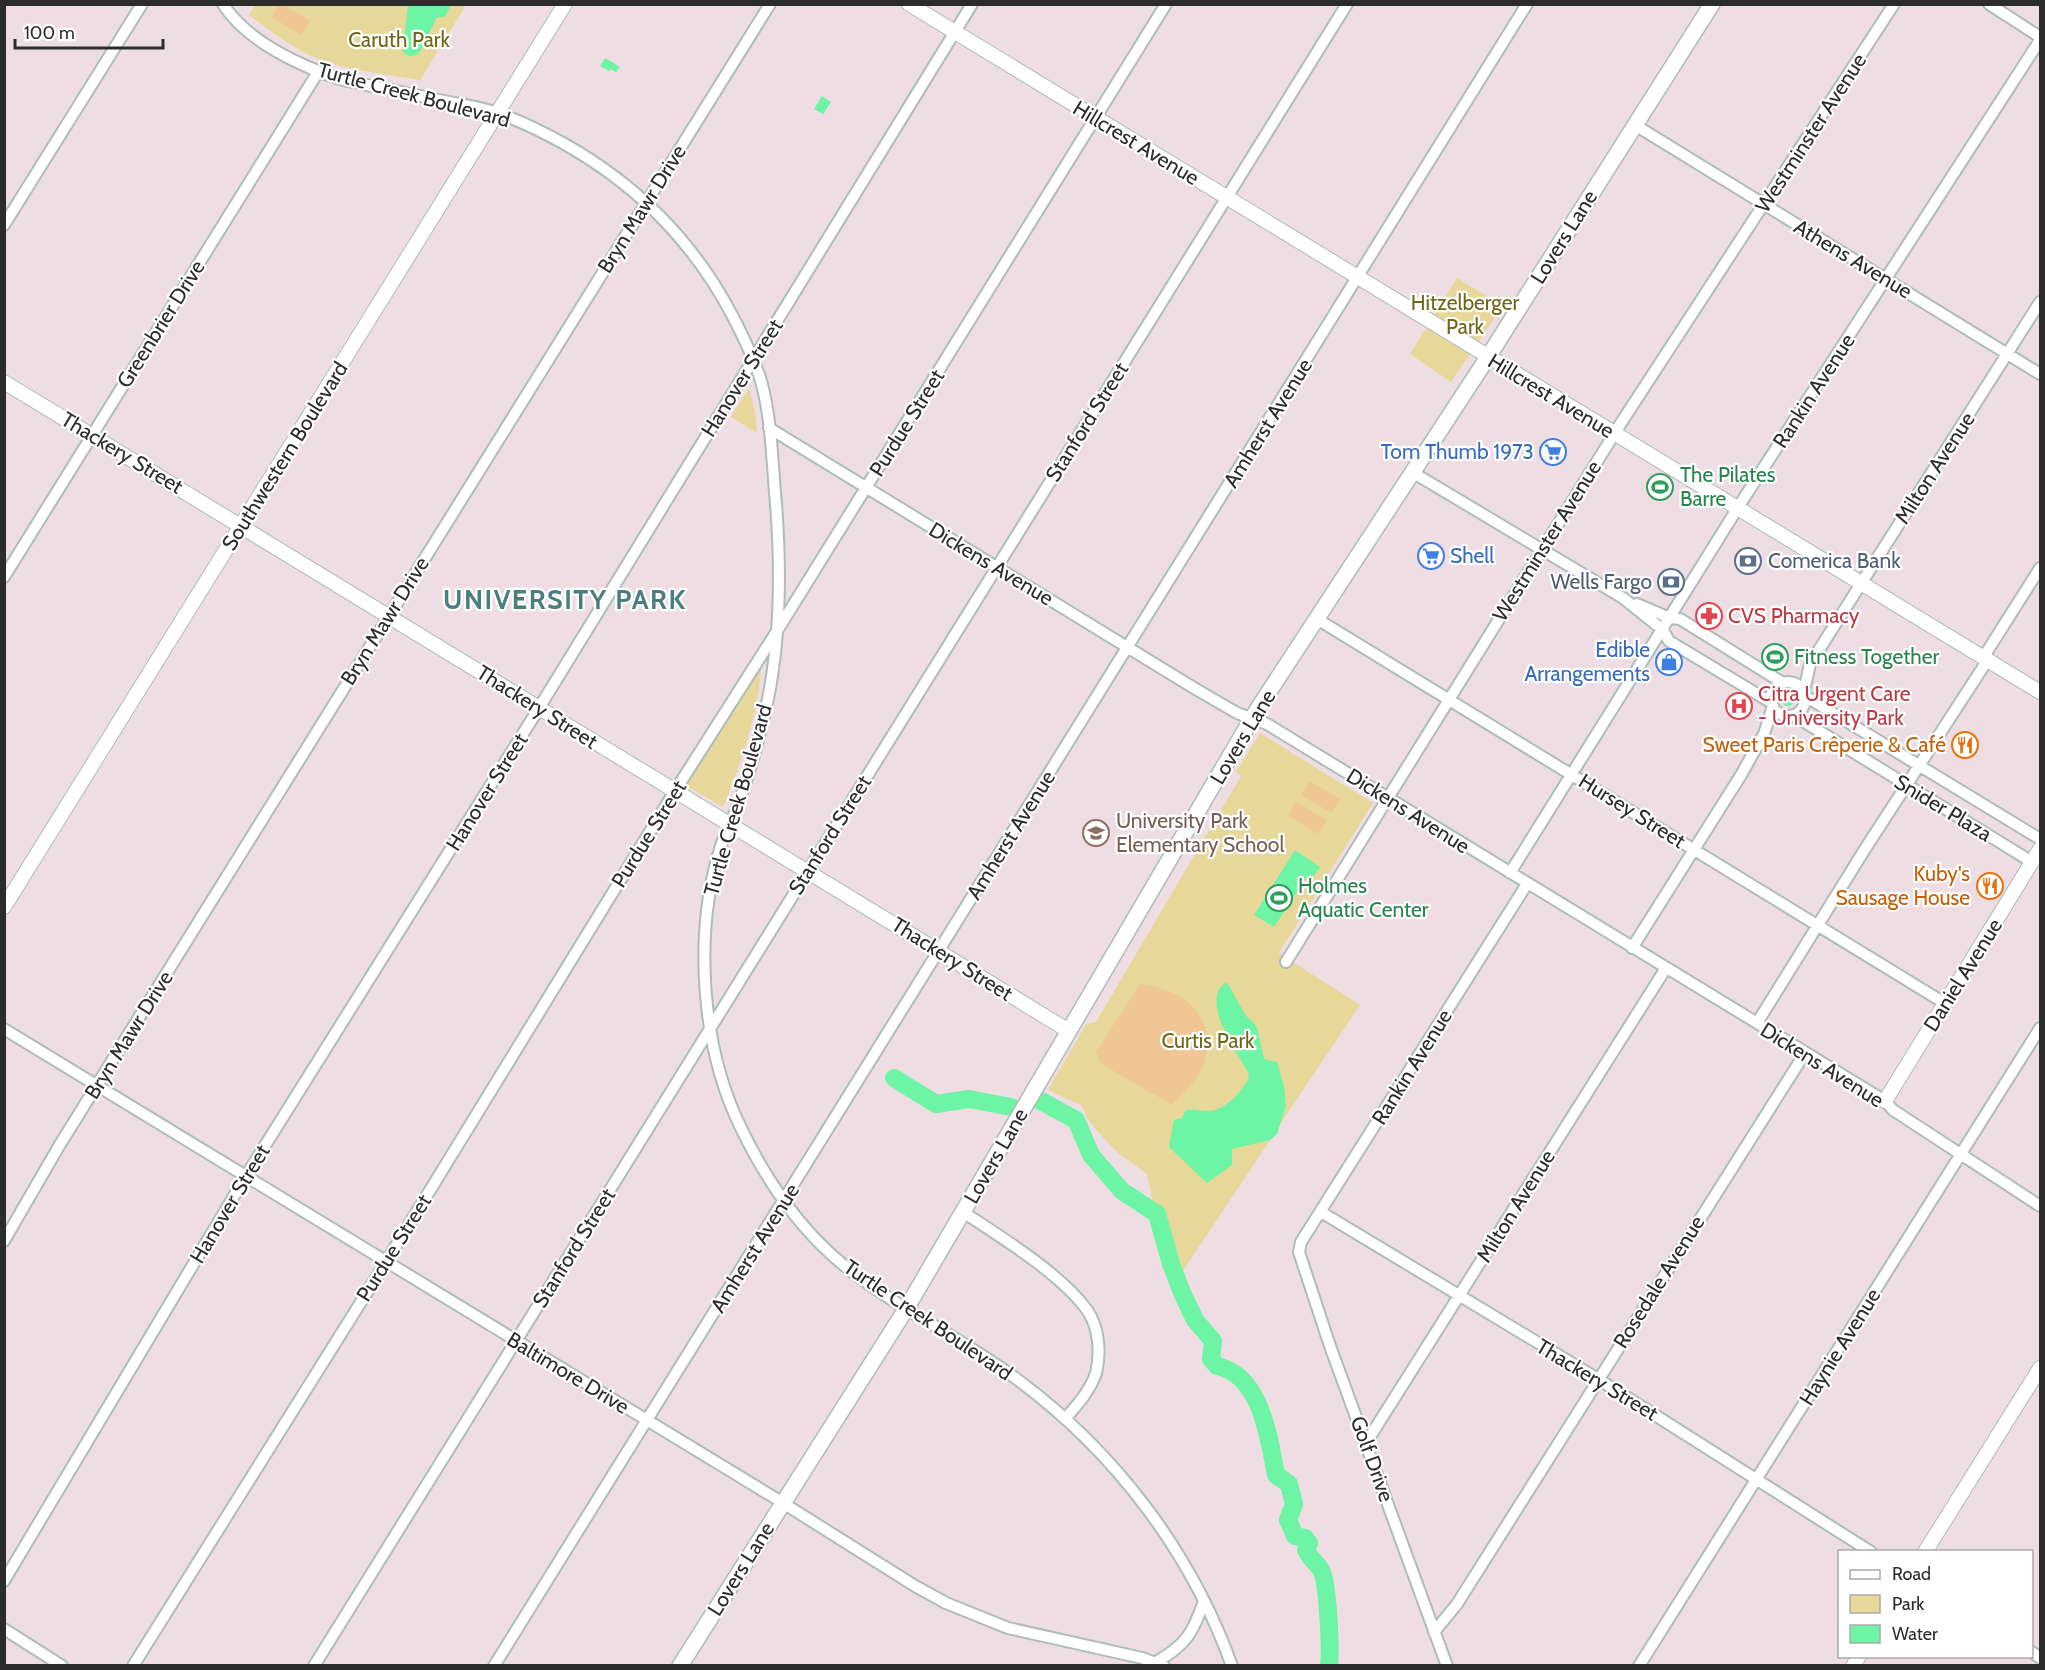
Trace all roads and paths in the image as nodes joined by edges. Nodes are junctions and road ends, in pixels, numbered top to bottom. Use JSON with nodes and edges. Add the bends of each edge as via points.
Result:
{"nodes":[{"id":1,"x":142,"y":4,"type":"edge"},
{"id":2,"x":223,"y":4,"type":"edge"},
{"id":3,"x":565,"y":4,"type":"edge"},
{"id":4,"x":770,"y":4,"type":"edge"},
{"id":5,"x":909,"y":4,"type":"edge"},
{"id":6,"x":972,"y":4,"type":"edge"},
{"id":7,"x":1166,"y":4,"type":"edge"},
{"id":8,"x":1347,"y":4,"type":"edge"},
{"id":9,"x":1527,"y":4,"type":"edge"},
{"id":10,"x":1712,"y":4,"type":"edge"},
{"id":11,"x":1894,"y":4,"type":"edge"},
{"id":12,"x":1989,"y":4,"type":"edge"},
{"id":13,"x":954,"y":33,"type":"junction"},
{"id":14,"x":2040,"y":38,"type":"edge"},
{"id":15,"x":318,"y":72,"type":"junction"},
{"id":16,"x":498,"y":113,"type":"junction"},
{"id":17,"x":1095,"y":118,"type":"junction"},
{"id":18,"x":1635,"y":125,"type":"junction"},
{"id":19,"x":1226,"y":198,"type":"junction"},
{"id":20,"x":646,"y":203,"type":"junction"},
{"id":21,"x":1765,"y":205,"type":"junction"},
{"id":22,"x":4,"y":225,"type":"edge"},
{"id":23,"x":1358,"y":278,"type":"junction"},
{"id":24,"x":1886,"y":279,"type":"junction"},
{"id":25,"x":2040,"y":302,"type":"edge"},
{"id":26,"x":2007,"y":354,"type":"junction"},
{"id":27,"x":1488,"y":357,"type":"junction"},
{"id":28,"x":753,"y":360,"type":"junction"},
{"id":29,"x":2040,"y":374,"type":"edge"},
{"id":30,"x":4,"y":382,"type":"edge"},
{"id":31,"x":769,"y":428,"type":"junction"},
{"id":32,"x":1614,"y":434,"type":"junction"},
{"id":33,"x":92,"y":435,"type":"junction"},
{"id":34,"x":1412,"y":472,"type":"junction"},
{"id":35,"x":866,"y":488,"type":"junction"},
{"id":36,"x":1737,"y":509,"type":"junction"},
{"id":37,"x":241,"y":526,"type":"junction"},
{"id":38,"x":1542,"y":549,"type":"junction"},
{"id":39,"x":997,"y":567,"type":"junction"},
{"id":40,"x":2040,"y":568,"type":"edge"},
{"id":41,"x":4,"y":577,"type":"edge"},
{"id":42,"x":1860,"y":584,"type":"junction"},
{"id":43,"x":1623,"y":598,"type":"junction"},
{"id":44,"x":388,"y":616,"type":"junction"},
{"id":45,"x":1670,"y":618,"type":"junction"},
{"id":46,"x":1317,"y":619,"type":"junction"},
{"id":47,"x":1663,"y":630,"type":"junction"},
{"id":48,"x":777,"y":631,"type":"junction"},
{"id":49,"x":1128,"y":648,"type":"junction"},
{"id":50,"x":1985,"y":659,"type":"junction"},
{"id":51,"x":1810,"y":664,"type":"junction"},
{"id":52,"x":1785,"y":682,"type":"junction"},
{"id":53,"x":2040,"y":692,"type":"edge"},
{"id":54,"x":1804,"y":693,"type":"junction"},
{"id":55,"x":1448,"y":699,"type":"junction"},
{"id":56,"x":1772,"y":705,"type":"junction"},
{"id":57,"x":539,"y":708,"type":"junction"},
{"id":58,"x":1790,"y":716,"type":"junction"},
{"id":59,"x":1252,"y":719,"type":"junction"},
{"id":60,"x":1764,"y":734,"type":"junction"},
{"id":61,"x":1921,"y":765,"type":"junction"},
{"id":62,"x":1572,"y":774,"type":"junction"},
{"id":63,"x":1906,"y":786,"type":"junction"},
{"id":64,"x":675,"y":791,"type":"junction"},
{"id":65,"x":1387,"y":798,"type":"junction"},
{"id":66,"x":730,"y":825,"type":"junction"},
{"id":67,"x":2040,"y":838,"type":"edge"},
{"id":68,"x":1694,"y":849,"type":"junction"},
{"id":69,"x":2040,"y":849,"type":"edge"},
{"id":70,"x":2032,"y":862,"type":"junction"},
{"id":71,"x":808,"y":871,"type":"junction"},
{"id":72,"x":1510,"y":873,"type":"junction"},
{"id":73,"x":1527,"y":884,"type":"junction"},
{"id":74,"x":4,"y":907,"type":"edge"},
{"id":75,"x":1818,"y":925,"type":"junction"},
{"id":76,"x":1632,"y":948,"type":"junction"},
{"id":77,"x":939,"y":951,"type":"junction"},
{"id":78,"x":1286,"y":962,"type":"dead end"},
{"id":79,"x":1666,"y":968,"type":"junction"},
{"id":80,"x":1946,"y":1004,"type":"junction"},
{"id":81,"x":1756,"y":1023,"type":"junction"},
{"id":82,"x":2040,"y":1028,"type":"edge"},
{"id":83,"x":4,"y":1029,"type":"edge"},
{"id":84,"x":709,"y":1029,"type":"junction"},
{"id":85,"x":1069,"y":1031,"type":"junction"},
{"id":86,"x":1804,"y":1053,"type":"junction"},
{"id":87,"x":97,"y":1087,"type":"junction"},
{"id":88,"x":1885,"y":1101,"type":"junction"},
{"id":89,"x":1960,"y":1155,"type":"junction"},
{"id":90,"x":246,"y":1176,"type":"junction"},
{"id":91,"x":784,"y":1200,"type":"junction"},
{"id":92,"x":2040,"y":1206,"type":"edge"},
{"id":93,"x":963,"y":1212,"type":"junction"},
{"id":94,"x":1320,"y":1212,"type":"junction"},
{"id":95,"x":4,"y":1241,"type":"edge"},
{"id":96,"x":1299,"y":1251,"type":"joint"},
{"id":97,"x":386,"y":1262,"type":"junction"},
{"id":98,"x":1459,"y":1296,"type":"junction"},
{"id":99,"x":906,"y":1310,"type":"junction"},
{"id":100,"x":516,"y":1341,"type":"junction"},
{"id":101,"x":2040,"y":1368,"type":"edge"},
{"id":102,"x":1598,"y":1380,"type":"junction"},
{"id":103,"x":1065,"y":1419,"type":"junction"},
{"id":104,"x":647,"y":1421,"type":"junction"},
{"id":105,"x":1366,"y":1443,"type":"junction"},
{"id":106,"x":1757,"y":1479,"type":"junction"},
{"id":107,"x":783,"y":1503,"type":"junction"},
{"id":108,"x":1869,"y":1550,"type":"edge"},
{"id":109,"x":1926,"y":1550,"type":"edge"},
{"id":110,"x":4,"y":1581,"type":"edge"},
{"id":111,"x":1204,"y":1600,"type":"junction"},
{"id":112,"x":4,"y":1629,"type":"edge"},
{"id":113,"x":1434,"y":1632,"type":"junction"},
{"id":114,"x":1160,"y":1664,"type":"edge"},
{"id":115,"x":62,"y":1665,"type":"edge"},
{"id":116,"x":133,"y":1665,"type":"edge"},
{"id":117,"x":314,"y":1665,"type":"edge"},
{"id":118,"x":494,"y":1665,"type":"edge"},
{"id":119,"x":680,"y":1665,"type":"edge"},
{"id":120,"x":1232,"y":1665,"type":"edge"},
{"id":121,"x":1447,"y":1665,"type":"edge"},
{"id":122,"x":1639,"y":1665,"type":"edge"}],
"edges":[{"from":1,"to":22,"type":"street"},
{"from":2,"to":15,"type":"street","name":"Turtle Creek Boulevard","via":[[241,26],[263,42]]},
{"from":3,"to":16,"type":"street","name":"Southwestern Boulevard"},
{"from":4,"to":20,"type":"street","name":"Bryn Mawr Drive"},
{"from":5,"to":13,"type":"street","name":"Hillcrest Avenue"},
{"from":6,"to":13,"type":"street","name":"Hanover Street"},
{"from":7,"to":17,"type":"street","name":"Purdue Street"},
{"from":8,"to":19,"type":"street","name":"Stanford Street"},
{"from":9,"to":23,"type":"street","name":"Amherst Avenue"},
{"from":10,"to":18,"type":"main road","name":"Lovers Lane"},
{"from":11,"to":21,"type":"street","name":"Westminster Avenue"},
{"from":12,"to":14,"type":"street"},
{"from":13,"to":17,"type":"street","name":"Hillcrest Avenue"},
{"from":13,"to":28,"type":"street","name":"Hanover Street"},
{"from":14,"to":24,"type":"street","name":"Rankin Avenue"},
{"from":15,"to":16,"type":"street","name":"Turtle Creek Boulevard"},
{"from":15,"to":33,"type":"street","name":"Greenbrier Drive"},
{"from":16,"to":20,"type":"street","name":"Turtle Creek Boulevard","via":[[576,150]]},
{"from":16,"to":37,"type":"street","name":"Southwestern Boulevard"},
{"from":17,"to":19,"type":"street","name":"Hillcrest Avenue"},
{"from":17,"to":35,"type":"street","name":"Purdue Street"},
{"from":18,"to":21,"type":"street","name":"Athens Avenue"},
{"from":18,"to":27,"type":"main road","name":"Lovers Lane"},
{"from":19,"to":23,"type":"street","name":"Hillcrest Avenue"},
{"from":19,"to":39,"type":"street","name":"Stanford Street"},
{"from":20,"to":28,"type":"street","name":"Turtle Creek Boulevard","via":[[689,247],[706,271]]},
{"from":20,"to":44,"type":"street","name":"Bryn Mawr Drive"},
{"from":21,"to":24,"type":"street","name":"Athens Avenue"},
{"from":21,"to":32,"type":"street","name":"Westminster Avenue"},
{"from":23,"to":27,"type":"street","name":"Hillcrest Avenue"},
{"from":23,"to":49,"type":"street","name":"Amherst Avenue"},
{"from":24,"to":26,"type":"street","name":"Athens Avenue"},
{"from":24,"to":36,"type":"street","name":"Rankin Avenue"},
{"from":25,"to":26,"type":"street","name":"Milton Avenue"},
{"from":26,"to":29,"type":"street","name":"Athens Avenue"},
{"from":26,"to":42,"type":"street","name":"Milton Avenue"},
{"from":27,"to":32,"type":"street","name":"Hillcrest Avenue"},
{"from":27,"to":34,"type":"main road","name":"Lovers Lane"},
{"from":28,"to":31,"type":"street","name":"Turtle Creek Boulevard"},
{"from":28,"to":57,"type":"street","name":"Hanover Street"},
{"from":30,"to":33,"type":"street","name":"Thackery Street"},
{"from":31,"to":35,"type":"street","name":"Dickens Avenue"},
{"from":31,"to":48,"type":"street","name":"Turtle Creek Boulevard","via":[[779,539]]},
{"from":32,"to":36,"type":"street","name":"Hillcrest Avenue"},
{"from":32,"to":38,"type":"street","name":"Westminster Avenue"},
{"from":33,"to":37,"type":"street","name":"Thackery Street"},
{"from":33,"to":41,"type":"street","name":"Greenbrier Drive"},
{"from":34,"to":38,"type":"street"},
{"from":34,"to":46,"type":"main road","name":"Lovers Lane"},
{"from":35,"to":39,"type":"street","name":"Dickens Avenue"},
{"from":35,"to":48,"type":"street","name":"Purdue Street"},
{"from":36,"to":42,"type":"street","name":"Hillcrest Avenue"},
{"from":36,"to":45,"type":"street","name":"Rankin Avenue"},
{"from":37,"to":44,"type":"street","name":"Thackery Street"},
{"from":37,"to":74,"type":"street","name":"Southwestern Boulevard"},
{"from":38,"to":43,"type":"street"},
{"from":38,"to":55,"type":"street","name":"Westminster Avenue"},
{"from":39,"to":49,"type":"street","name":"Dickens Avenue"},
{"from":39,"to":71,"type":"street","name":"Stanford Street"},
{"from":40,"to":50,"type":"street"},
{"from":42,"to":50,"type":"street","name":"Hillcrest Avenue"},
{"from":42,"to":51,"type":"street","name":"Milton Avenue"},
{"from":43,"to":45,"type":"street"},
{"from":43,"to":47,"type":"street"},
{"from":44,"to":57,"type":"street","name":"Thackery Street"},
{"from":44,"to":87,"type":"street","name":"Bryn Mawr Drive"},
{"from":45,"to":47,"type":"street","name":"Rankin Avenue"},
{"from":45,"to":52,"type":"street","via":[[1685,622]]},
{"from":46,"to":55,"type":"street","name":"Hursey Street"},
{"from":46,"to":59,"type":"main road","name":"Lovers Lane"},
{"from":47,"to":56,"type":"street","via":[[1669,641]]},
{"from":47,"to":62,"type":"street","name":"Rankin Avenue"},
{"from":48,"to":64,"type":"street","name":"Purdue Street"},
{"from":48,"to":66,"type":"street","name":"Turtle Creek Boulevard","via":[[759,739]]},
{"from":49,"to":59,"type":"street","name":"Dickens Avenue"},
{"from":49,"to":77,"type":"street","name":"Amherst Avenue"},
{"from":50,"to":53,"type":"street","name":"Hillcrest Avenue"},
{"from":50,"to":61,"type":"street"},
{"from":51,"to":52,"type":"street","name":"Milton Avenue"},
{"from":51,"to":54,"type":"street","name":"Milton Avenue"},
{"from":52,"to":54,"type":"street","via":[[1797,684]]},
{"from":52,"to":56,"type":"street","via":[[1773,691]]},
{"from":54,"to":58,"type":"street","via":[[1803,708]]},
{"from":54,"to":61,"type":"street","name":"Snider Plaza"},
{"from":55,"to":62,"type":"street","name":"Hursey Street"},
{"from":55,"to":65,"type":"street","name":"Westminster Avenue"},
{"from":56,"to":58,"type":"street","via":[[1779,713]]},
{"from":56,"to":60,"type":"street"},
{"from":57,"to":64,"type":"street","name":"Thackery Street"},
{"from":57,"to":90,"type":"street","name":"Hanover Street"},
{"from":58,"to":60,"type":"street"},
{"from":58,"to":63,"type":"street","name":"Snider Plaza"},
{"from":59,"to":65,"type":"street","name":"Dickens Avenue","via":[[1267,724]]},
{"from":59,"to":85,"type":"main road","name":"Lovers Lane"},
{"from":60,"to":68,"type":"street"},
{"from":61,"to":63,"type":"street"},
{"from":61,"to":67,"type":"street","name":"Snider Plaza"},
{"from":62,"to":68,"type":"street","name":"Hursey Street"},
{"from":62,"to":72,"type":"street","name":"Rankin Avenue"},
{"from":63,"to":70,"type":"street","name":"Snider Plaza"},
{"from":63,"to":75,"type":"street"},
{"from":64,"to":66,"type":"street","name":"Thackery Street"},
{"from":64,"to":97,"type":"street","name":"Purdue Street"},
{"from":65,"to":72,"type":"street","name":"Dickens Avenue"},
{"from":65,"to":78,"type":"street","name":"Westminster Avenue"},
{"from":66,"to":71,"type":"street","name":"Thackery Street"},
{"from":66,"to":84,"type":"street","name":"Turtle Creek Boulevard","via":[[716,865],[708,912],[705,984]]},
{"from":68,"to":75,"type":"street","name":"Hursey Street"},
{"from":68,"to":76,"type":"street"},
{"from":69,"to":70,"type":"street","name":"Daniel Avenue"},
{"from":70,"to":80,"type":"street","name":"Daniel Avenue"},
{"from":71,"to":77,"type":"street","name":"Thackery Street"},
{"from":71,"to":84,"type":"street","name":"Stanford Street"},
{"from":72,"to":73,"type":"street","name":"Dickens Avenue"},
{"from":73,"to":76,"type":"street","name":"Dickens Avenue"},
{"from":73,"to":94,"type":"street","name":"Rankin Avenue"},
{"from":75,"to":80,"type":"street","name":"Hursey Street"},
{"from":75,"to":81,"type":"street"},
{"from":76,"to":79,"type":"street","name":"Dickens Avenue"},
{"from":77,"to":85,"type":"street","name":"Thackery Street"},
{"from":77,"to":91,"type":"street","name":"Amherst Avenue"},
{"from":79,"to":81,"type":"street","name":"Dickens Avenue"},
{"from":79,"to":98,"type":"street","name":"Milton Avenue"},
{"from":80,"to":88,"type":"street","name":"Daniel Avenue"},
{"from":81,"to":86,"type":"street","name":"Dickens Avenue"},
{"from":82,"to":89,"type":"street","name":"Haynie Avenue"},
{"from":83,"to":87,"type":"street","name":"Baltimore Drive"},
{"from":84,"to":91,"type":"street","name":"Turtle Creek Boulevard","via":[[718,1069],[740,1127]]},
{"from":84,"to":100,"type":"street","name":"Stanford Street"},
{"from":85,"to":93,"type":"main road","name":"Lovers Lane"},
{"from":86,"to":88,"type":"street","name":"Dickens Avenue"},
{"from":86,"to":102,"type":"street","name":"Rosedale Avenue"},
{"from":87,"to":90,"type":"street","name":"Baltimore Drive"},
{"from":87,"to":95,"type":"street","name":"Bryn Mawr Drive"},
{"from":88,"to":89,"type":"street","name":"Dickens Avenue"},
{"from":89,"to":92,"type":"street","name":"Dickens Avenue"},
{"from":89,"to":106,"type":"street","name":"Haynie Avenue"},
{"from":90,"to":97,"type":"street","name":"Baltimore Drive"},
{"from":90,"to":110,"type":"street","name":"Hanover Street"},
{"from":91,"to":99,"type":"street","name":"Turtle Creek Boulevard","via":[[837,1260]]},
{"from":91,"to":104,"type":"street","name":"Amherst Avenue"},
{"from":93,"to":99,"type":"main road","name":"Lovers Lane"},
{"from":93,"to":103,"type":"street","via":[[1041,1267],[1076,1298],[1092,1321],[1098,1345],[1096,1372]]},
{"from":94,"to":96,"type":"street","name":"Rankin Avenue"},
{"from":94,"to":98,"type":"street","name":"Thackery Street"},
{"from":96,"to":105,"type":"street","name":"Golf Drive"},
{"from":97,"to":100,"type":"street","name":"Baltimore Drive"},
{"from":97,"to":116,"type":"street","name":"Purdue Street"},
{"from":98,"to":102,"type":"street","name":"Thackery Street"},
{"from":98,"to":105,"type":"street","name":"Milton Avenue"},
{"from":99,"to":103,"type":"street","name":"Turtle Creek Boulevard","via":[[996,1364]]},
{"from":99,"to":107,"type":"main road","name":"Lovers Lane"},
{"from":100,"to":104,"type":"street","name":"Baltimore Drive"},
{"from":100,"to":117,"type":"street","name":"Stanford Street"},
{"from":101,"to":109,"type":"street"},
{"from":102,"to":106,"type":"street","name":"Thackery Street"},
{"from":102,"to":113,"type":"street","name":"Rosedale Avenue","via":[[1456,1604]]},
{"from":103,"to":111,"type":"street","name":"Turtle Creek Boulevard","via":[[1148,1509]]},
{"from":104,"to":107,"type":"street","name":"Baltimore Drive"},
{"from":104,"to":118,"type":"street","name":"Amherst Avenue"},
{"from":105,"to":113,"type":"street","name":"Golf Drive"},
{"from":106,"to":108,"type":"street","name":"Thackery Street"},
{"from":106,"to":122,"type":"street","name":"Haynie Avenue"},
{"from":107,"to":114,"type":"street","name":"Baltimore Drive","via":[[915,1586],[977,1617]]},
{"from":107,"to":119,"type":"main road","name":"Lovers Lane"},
{"from":111,"to":114,"type":"street","name":"Baltimore Drive","via":[[1194,1628]]},
{"from":111,"to":120,"type":"street","name":"Turtle Creek Boulevard"},
{"from":112,"to":115,"type":"street"},
{"from":113,"to":121,"type":"street","name":"Golf Drive"}]}
